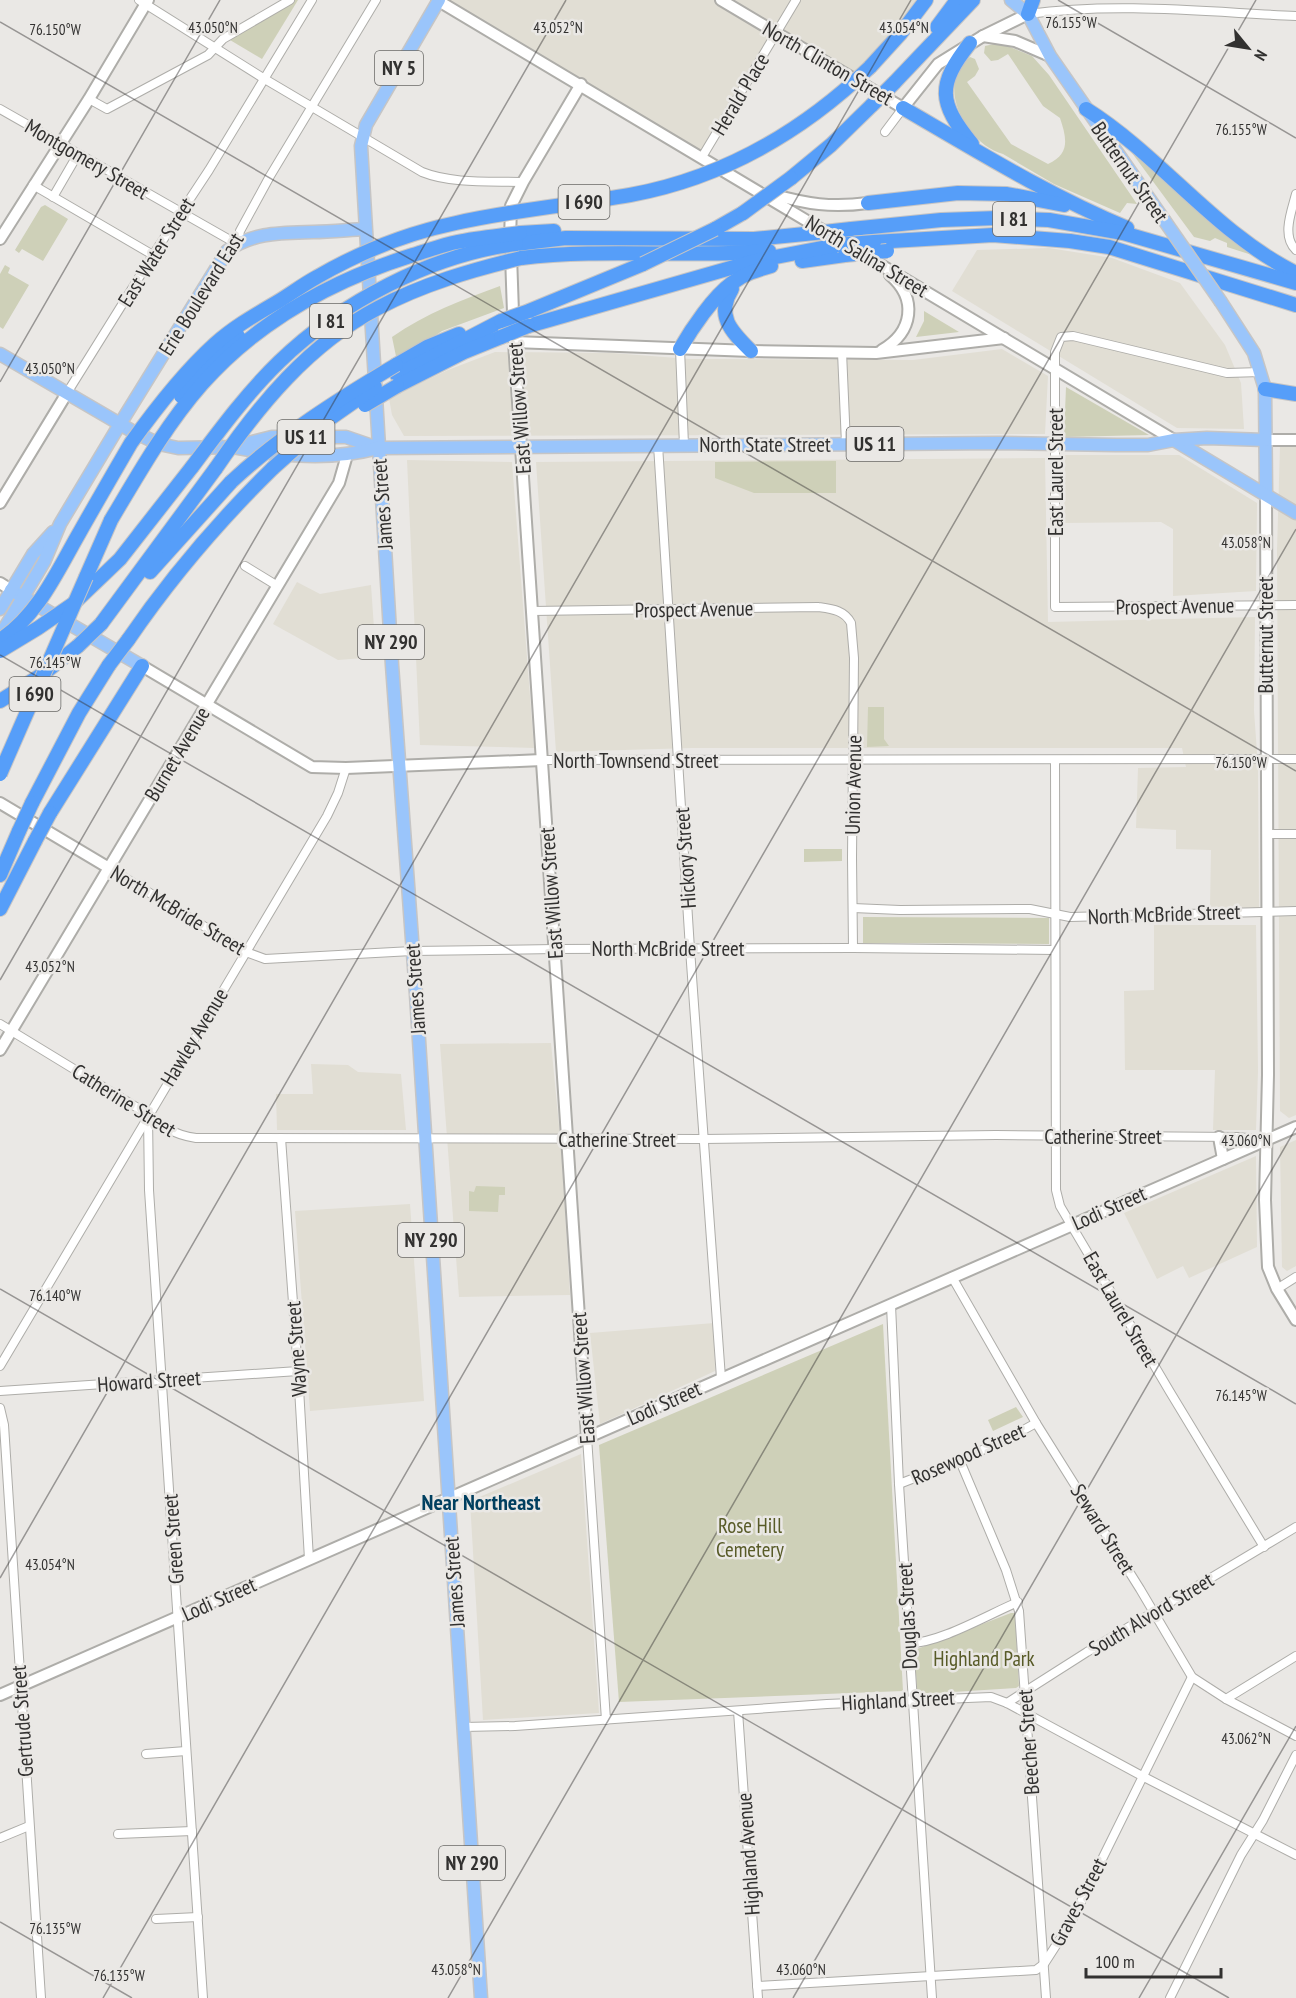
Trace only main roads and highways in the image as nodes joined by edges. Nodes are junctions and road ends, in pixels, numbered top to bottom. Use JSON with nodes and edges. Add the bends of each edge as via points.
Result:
{"nodes":[{"id":1,"x":439,"y":0,"type":"edge"},
{"id":2,"x":926,"y":0,"type":"edge"},
{"id":3,"x":957,"y":0,"type":"edge"},
{"id":4,"x":973,"y":0,"type":"edge"},
{"id":5,"x":1011,"y":0,"type":"edge"},
{"id":6,"x":1033,"y":0,"type":"edge"},
{"id":7,"x":1028,"y":14,"type":"junction"},
{"id":8,"x":970,"y":43,"type":"road end"},
{"id":9,"x":894,"y":82,"type":"junction"},
{"id":10,"x":903,"y":108,"type":"road end"},
{"id":11,"x":1086,"y":109,"type":"junction"},
{"id":12,"x":985,"y":155,"type":"junction"},
{"id":13,"x":868,"y":202,"type":"road end"},
{"id":14,"x":1078,"y":208,"type":"junction"},
{"id":15,"x":364,"y":229,"type":"junction"},
{"id":16,"x":973,"y":236,"type":"junction"},
{"id":17,"x":519,"y":245,"type":"junction"},
{"id":18,"x":1173,"y":247,"type":"junction"},
{"id":19,"x":841,"y":250,"type":"junction"},
{"id":20,"x":1296,"y":273,"type":"edge"},
{"id":21,"x":739,"y":278,"type":"junction"},
{"id":22,"x":1296,"y":283,"type":"edge"},
{"id":23,"x":281,"y":300,"type":"junction"},
{"id":24,"x":1296,"y":305,"type":"edge"},
{"id":25,"x":680,"y":349,"type":"road end"},
{"id":26,"x":751,"y":351,"type":"road end"},
{"id":27,"x":0,"y":354,"type":"edge"},
{"id":28,"x":397,"y":375,"type":"junction"},
{"id":29,"x":1265,"y":389,"type":"junction"},
{"id":30,"x":1296,"y":394,"type":"edge"},
{"id":31,"x":120,"y":424,"type":"junction"},
{"id":32,"x":1174,"y":440,"type":"junction"},
{"id":33,"x":1265,"y":440,"type":"junction"},
{"id":34,"x":234,"y":447,"type":"junction"},
{"id":35,"x":378,"y":448,"type":"junction"},
{"id":36,"x":1266,"y":494,"type":"junction"},
{"id":37,"x":1296,"y":513,"type":"edge"},
{"id":38,"x":111,"y":520,"type":"junction"},
{"id":39,"x":60,"y":524,"type":"junction"},
{"id":40,"x":11,"y":590,"type":"junction"},
{"id":41,"x":23,"y":597,"type":"junction"},
{"id":42,"x":0,"y":609,"type":"edge"},
{"id":43,"x":101,"y":624,"type":"junction"},
{"id":44,"x":0,"y":638,"type":"edge"},
{"id":45,"x":0,"y":651,"type":"edge"},
{"id":46,"x":142,"y":666,"type":"joint"},
{"id":47,"x":0,"y":701,"type":"edge"},
{"id":48,"x":0,"y":774,"type":"edge"},
{"id":49,"x":0,"y":875,"type":"edge"},
{"id":50,"x":0,"y":909,"type":"edge"},
{"id":51,"x":481,"y":1998,"type":"edge"}],
"edges":[{"from":1,"to":15,"type":"main road","name":"James Street","number":"NY 5","via":[[362,136]]},
{"from":2,"to":23,"type":"highway","number":"I 690","bridge":true,"via":[[870,67],[821,110],[742,159],[680,183],[455,223],[405,237],[362,254]]},
{"from":3,"to":9,"type":"highway"},
{"from":4,"to":9,"type":"highway"},
{"from":5,"to":7,"type":"main road"},
{"from":6,"to":7,"type":"highway"},
{"from":7,"to":11,"type":"main road","name":"Butternut Street","via":[[1050,56]]},
{"from":8,"to":12,"type":"highway","via":[[950,72],[947,105],[961,130]]},
{"from":9,"to":28,"type":"highway","bridge":true,"via":[[831,145],[715,230],[529,311],[427,346]]},
{"from":10,"to":12,"type":"highway"},
{"from":11,"to":20,"type":"highway","via":[[1110,124],[1237,236]]},
{"from":11,"to":29,"type":"main road","name":"Butternut Street","bridge":true,"via":[[1244,336],[1254,353]]},
{"from":12,"to":14,"type":"highway"},
{"from":13,"to":14,"type":"highway","via":[[958,193],[997,194]]},
{"from":14,"to":18,"type":"highway"},
{"from":15,"to":31,"type":"main road","name":"Erie Boulevard East","via":[[287,232],[249,238],[227,251]]},
{"from":15,"to":35,"type":"main road","name":"James Street"},
{"from":16,"to":19,"type":"highway","number":"I 81","bridge":true,"via":[[874,242]]},
{"from":16,"to":19,"type":"highway","bridge":true,"via":[[886,251]]},
{"from":16,"to":24,"type":"highway","number":"I 81","via":[[1109,247]]},
{"from":17,"to":18,"type":"highway","number":"I 81","bridge":true,"via":[[566,238],[754,239],[998,218],[1049,220],[1124,233]]},
{"from":17,"to":19,"type":"highway","number":"I 81","via":[[670,254]]},
{"from":17,"to":38,"type":"highway","bridge":true,"via":[[455,242],[389,263],[296,306],[245,343],[204,382],[148,457]]},
{"from":17,"to":43,"type":"highway","number":"I 81","bridge":true,"via":[[474,269],[376,308],[310,356],[251,417]]},
{"from":17,"to":45,"type":"highway","number":"I 81","bridge":true,"via":[[496,247],[434,265],[377,291],[291,352],[266,375],[120,559],[73,604]]},
{"from":18,"to":22,"type":"highway","number":"I 81"},
{"from":19,"to":21,"type":"highway"},
{"from":19,"to":28,"type":"highway","bridge":true,"via":[[755,261],[528,326],[507,340]]},
{"from":21,"to":25,"type":"highway","via":[[716,300]]},
{"from":21,"to":26,"type":"highway","via":[[727,297],[725,317],[732,332]]},
{"from":23,"to":38,"type":"highway","number":"I 690","bridge":true,"via":[[195,377],[157,428]]},
{"from":23,"to":44,"type":"highway","bridge":true,"via":[[241,323],[171,389],[130,443],[37,605]]},
{"from":27,"to":31,"type":"main road","number":"US 11"},
{"from":28,"to":43,"type":"highway","bridge":true,"via":[[353,391],[252,463]]},
{"from":28,"to":49,"type":"highway","number":"I 690","bridge":true,"via":[[332,417],[242,498],[144,615],[79,713]]},
{"from":29,"to":30,"type":"highway"},
{"from":29,"to":33,"type":"main road","name":"Butternut Street"},
{"from":31,"to":34,"type":"main road","name":"North State Street","number":"US 11","via":[[167,447]]},
{"from":31,"to":39,"type":"main road","name":"Erie Boulevard East"},
{"from":32,"to":33,"type":"main road","name":"North State Street"},
{"from":32,"to":35,"type":"main road","name":"North State Street","number":"US 11","via":[[1148,445]]},
{"from":32,"to":36,"type":"main road","name":"North Salina Street"},
{"from":33,"to":36,"type":"main road","name":"Butternut Street"},
{"from":34,"to":35,"type":"main road","name":"North State Street","number":"US 11","via":[[293,456],[347,455]]},
{"from":34,"to":35,"type":"main road","name":"North State Street","number":"US 11","via":[[272,438],[346,437]]},
{"from":35,"to":51,"type":"main road","name":"James Street","number":"NY 290"},
{"from":36,"to":37,"type":"main road","name":"North Salina Street"},
{"from":38,"to":48,"type":"highway","number":"I 690","bridge":true},
{"from":39,"to":40,"type":"main road","name":"Erie Boulevard East","via":[[33,554]]},
{"from":39,"to":41,"type":"main road","name":"Erie Boulevard East"},
{"from":40,"to":41,"type":"main road","name":"North Townsend Street"},
{"from":40,"to":42,"type":"main road","name":"Erie Boulevard East"},
{"from":41,"to":44,"type":"main road","name":"Erie Boulevard East"},
{"from":41,"to":46,"type":"main road","name":"North Townsend Street"},
{"from":43,"to":47,"type":"highway","number":"I 81","bridge":true,"via":[[42,674]]},
{"from":46,"to":50,"type":"highway","bridge":true,"via":[[50,813]]}]}
